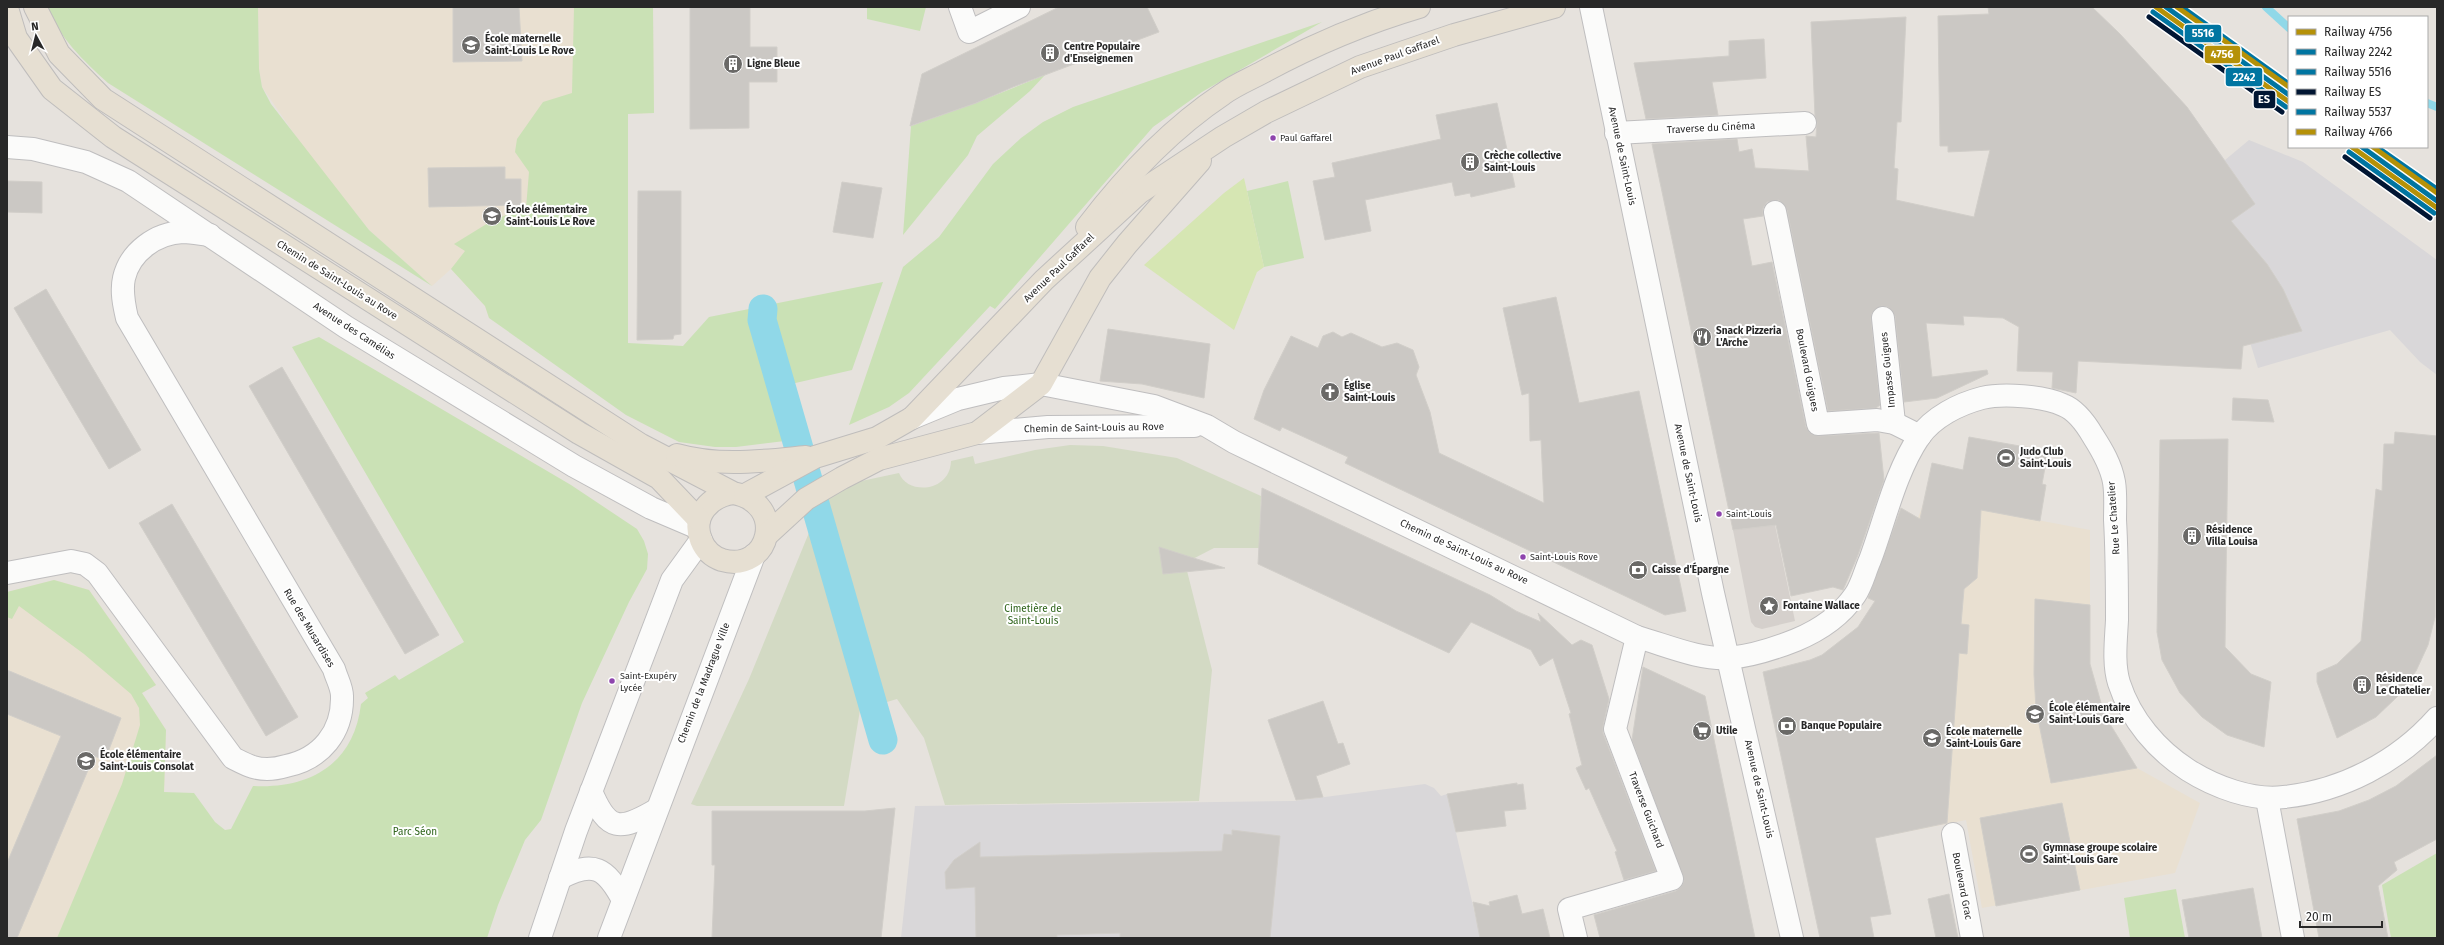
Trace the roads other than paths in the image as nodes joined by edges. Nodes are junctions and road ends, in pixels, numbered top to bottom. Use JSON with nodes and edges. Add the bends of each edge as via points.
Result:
{"nodes":[{"id":1,"x":35,"y":7,"type":"edge"},
{"id":2,"x":960,"y":7,"type":"edge"},
{"id":3,"x":1019,"y":7,"type":"edge"},
{"id":4,"x":1419,"y":7,"type":"edge"},
{"id":5,"x":1554,"y":7,"type":"edge"},
{"id":6,"x":1591,"y":7,"type":"edge"},
{"id":7,"x":7,"y":8,"type":"edge"},
{"id":8,"x":1805,"y":123,"type":"dead end"},
{"id":9,"x":1616,"y":133,"type":"junction"},
{"id":10,"x":1223,"y":137,"type":"junction"},
{"id":11,"x":7,"y":147,"type":"edge"},
{"id":12,"x":1775,"y":212,"type":"dead end"},
{"id":13,"x":210,"y":235,"type":"junction"},
{"id":14,"x":1044,"y":280,"type":"junction"},
{"id":15,"x":1883,"y":318,"type":"dead end"},
{"id":16,"x":1041,"y":384,"type":"junction"},
{"id":17,"x":912,"y":418,"type":"junction"},
{"id":18,"x":1894,"y":423,"type":"junction"},
{"id":19,"x":1206,"y":426,"type":"junction"},
{"id":20,"x":977,"y":433,"type":"junction"},
{"id":21,"x":1920,"y":436,"type":"junction"},
{"id":22,"x":641,"y":445,"type":"junction"},
{"id":23,"x":815,"y":456,"type":"junction"},
{"id":24,"x":739,"y":494,"type":"junction"},
{"id":25,"x":699,"y":529,"type":"junction"},
{"id":26,"x":768,"y":534,"type":"junction"},
{"id":27,"x":754,"y":556,"type":"junction"},
{"id":28,"x":7,"y":573,"type":"edge"},
{"id":29,"x":1637,"y":637,"type":"junction"},
{"id":30,"x":1728,"y":658,"type":"junction"},
{"id":31,"x":2437,"y":718,"type":"edge"},
{"id":32,"x":591,"y":792,"type":"junction"},
{"id":33,"x":2267,"y":799,"type":"junction"},
{"id":34,"x":656,"y":810,"type":"junction"},
{"id":35,"x":1953,"y":834,"type":"dead end"},
{"id":36,"x":560,"y":878,"type":"junction"},
{"id":37,"x":623,"y":900,"type":"junction"},
{"id":38,"x":540,"y":938,"type":"edge"},
{"id":39,"x":609,"y":938,"type":"edge"},
{"id":40,"x":1576,"y":938,"type":"edge"},
{"id":41,"x":1792,"y":938,"type":"edge"},
{"id":42,"x":1972,"y":938,"type":"edge"},
{"id":43,"x":2293,"y":938,"type":"edge"}],
"edges":[{"from":1,"to":22,"type":"main road","name":"Chemin de Saint-Louis au Rove","via":[[59,54],[103,99]]},
{"from":2,"to":3,"type":"street","via":[[969,32]]},
{"from":4,"to":14,"type":"main road","via":[[1379,19],[1292,56],[1224,93],[1187,120],[1116,189]]},
{"from":5,"to":10,"type":"main road","name":"Avenue Paul Gaffarel","via":[[1454,35],[1360,68],[1266,112]]},
{"from":6,"to":9,"type":"street","name":"Avenue de Saint-Louis"},
{"from":7,"to":25,"type":"main road","name":"Chemin de Saint-Louis au Rove","via":[[16,38],[52,89],[112,137],[579,433],[658,478]]},
{"from":8,"to":9,"type":"street","name":"Traverse du Cinéma"},
{"from":9,"to":30,"type":"street","name":"Avenue de Saint-Louis"},
{"from":10,"to":14,"type":"main road","name":"Avenue Paul Gaffarel","via":[[1140,192]]},
{"from":10,"to":16,"type":"main road","name":"Avenue Paul Gaffarel","via":[[1127,244],[1100,278]]},
{"from":11,"to":13,"type":"street","name":"Avenue des Camélias","via":[[33,149],[86,162],[128,181]]},
{"from":12,"to":18,"type":"street","name":"Boulevard Guigues","via":[[1818,424],[1877,420]]},
{"from":13,"to":25,"type":"street","name":"Avenue des Camélias","via":[[346,328],[574,466],[651,508]]},
{"from":13,"to":28,"type":"street","name":"Rue des Musardises","via":[[183,232],[167,235],[136,253],[124,278],[127,318],[334,669],[342,694],[336,729],[326,746],[310,758],[276,768],[254,768],[233,758],[97,573],[85,564],[71,561]]},
{"from":14,"to":17,"type":"main road","name":"Avenue Paul Gaffarel"},
{"from":15,"to":18,"type":"street","name":"Impasse Guigues"},
{"from":16,"to":17,"type":"street","name":"Chemin de Saint-Louis au Rove","via":[[1004,388],[958,399]]},
{"from":16,"to":19,"type":"street","name":"Chemin de Saint-Louis au Rove","via":[[1154,406]]},
{"from":16,"to":20,"type":"main road","name":"Avenue Paul Gaffarel"},
{"from":17,"to":23,"type":"main road","name":"Chemin de Saint-Louis au Rove","via":[[877,438]]},
{"from":18,"to":21,"type":"street","name":"Boulevard Guigues"},
{"from":19,"to":20,"type":"street","name":"Chemin de Saint-Louis au Rove","via":[[1048,426]]},
{"from":19,"to":29,"type":"street","name":"Chemin de Saint-Louis au Rove","via":[[1234,442]]},
{"from":20,"to":26,"type":"main road","name":"Chemin de Saint-Louis au Rove","via":[[879,459],[806,500]]},
{"from":21,"to":30,"type":"street","name":"Rue Le Chatelier","via":[[1901,474],[1857,593],[1820,630],[1777,647]]},
{"from":21,"to":33,"type":"street","name":"Rue Le Chatelier","via":[[1948,411],[1970,401],[1990,396],[2013,395],[2057,403],[2077,415],[2088,428],[2108,462],[2114,482],[2118,571],[2116,658],[2118,680],[2126,698],[2148,736],[2168,757],[2200,777],[2237,792]]},
{"from":22,"to":23,"type":"main road","name":"Chemin de Saint-Louis au Rove","via":[[699,461],[742,463]]},
{"from":22,"to":24,"type":"main road","name":"Chemin de Saint-Louis au Rove"},
{"from":23,"to":24,"type":"main road","name":"Chemin de Saint-Louis au Rove"},
{"from":24,"to":25,"type":"main road","name":"Chemin de Saint-Louis au Rove","via":[[722,495],[711,500],[704,509]]},
{"from":24,"to":26,"type":"main road","name":"Chemin de Saint-Louis au Rove","via":[[756,501],[763,510],[768,522]]},
{"from":25,"to":27,"type":"main road","name":"Chemin de Saint-Louis au Rove","via":[[707,551],[717,559],[730,562]]},
{"from":25,"to":32,"type":"street","via":[[672,580]]},
{"from":26,"to":27,"type":"main road","name":"Chemin de Saint-Louis au Rove","via":[[763,546]]},
{"from":27,"to":34,"type":"street","name":"Chemin de la Madrague Ville"},
{"from":29,"to":30,"type":"street","name":"Chemin de Saint-Louis au Rove","via":[[1693,653]]},
{"from":29,"to":40,"type":"street","name":"Traverse Guichard","via":[[1615,729],[1672,878],[1569,909]]},
{"from":30,"to":41,"type":"street","name":"Avenue de Saint-Louis"},
{"from":31,"to":33,"type":"street","name":"Rue Le Chatelier","via":[[2401,752],[2378,767],[2330,788]]},
{"from":32,"to":34,"type":"street","via":[[600,812],[609,821],[622,824],[635,822]]},
{"from":32,"to":36,"type":"street"},
{"from":33,"to":43,"type":"street"},
{"from":34,"to":37,"type":"street","name":"Chemin de la Madrague Ville"},
{"from":35,"to":42,"type":"street","name":"Boulevard Grac"},
{"from":36,"to":37,"type":"street","via":[[575,870],[594,869],[612,879]]},
{"from":36,"to":38,"type":"street"},
{"from":37,"to":39,"type":"street","name":"Chemin de la Madrague Ville"}]}
